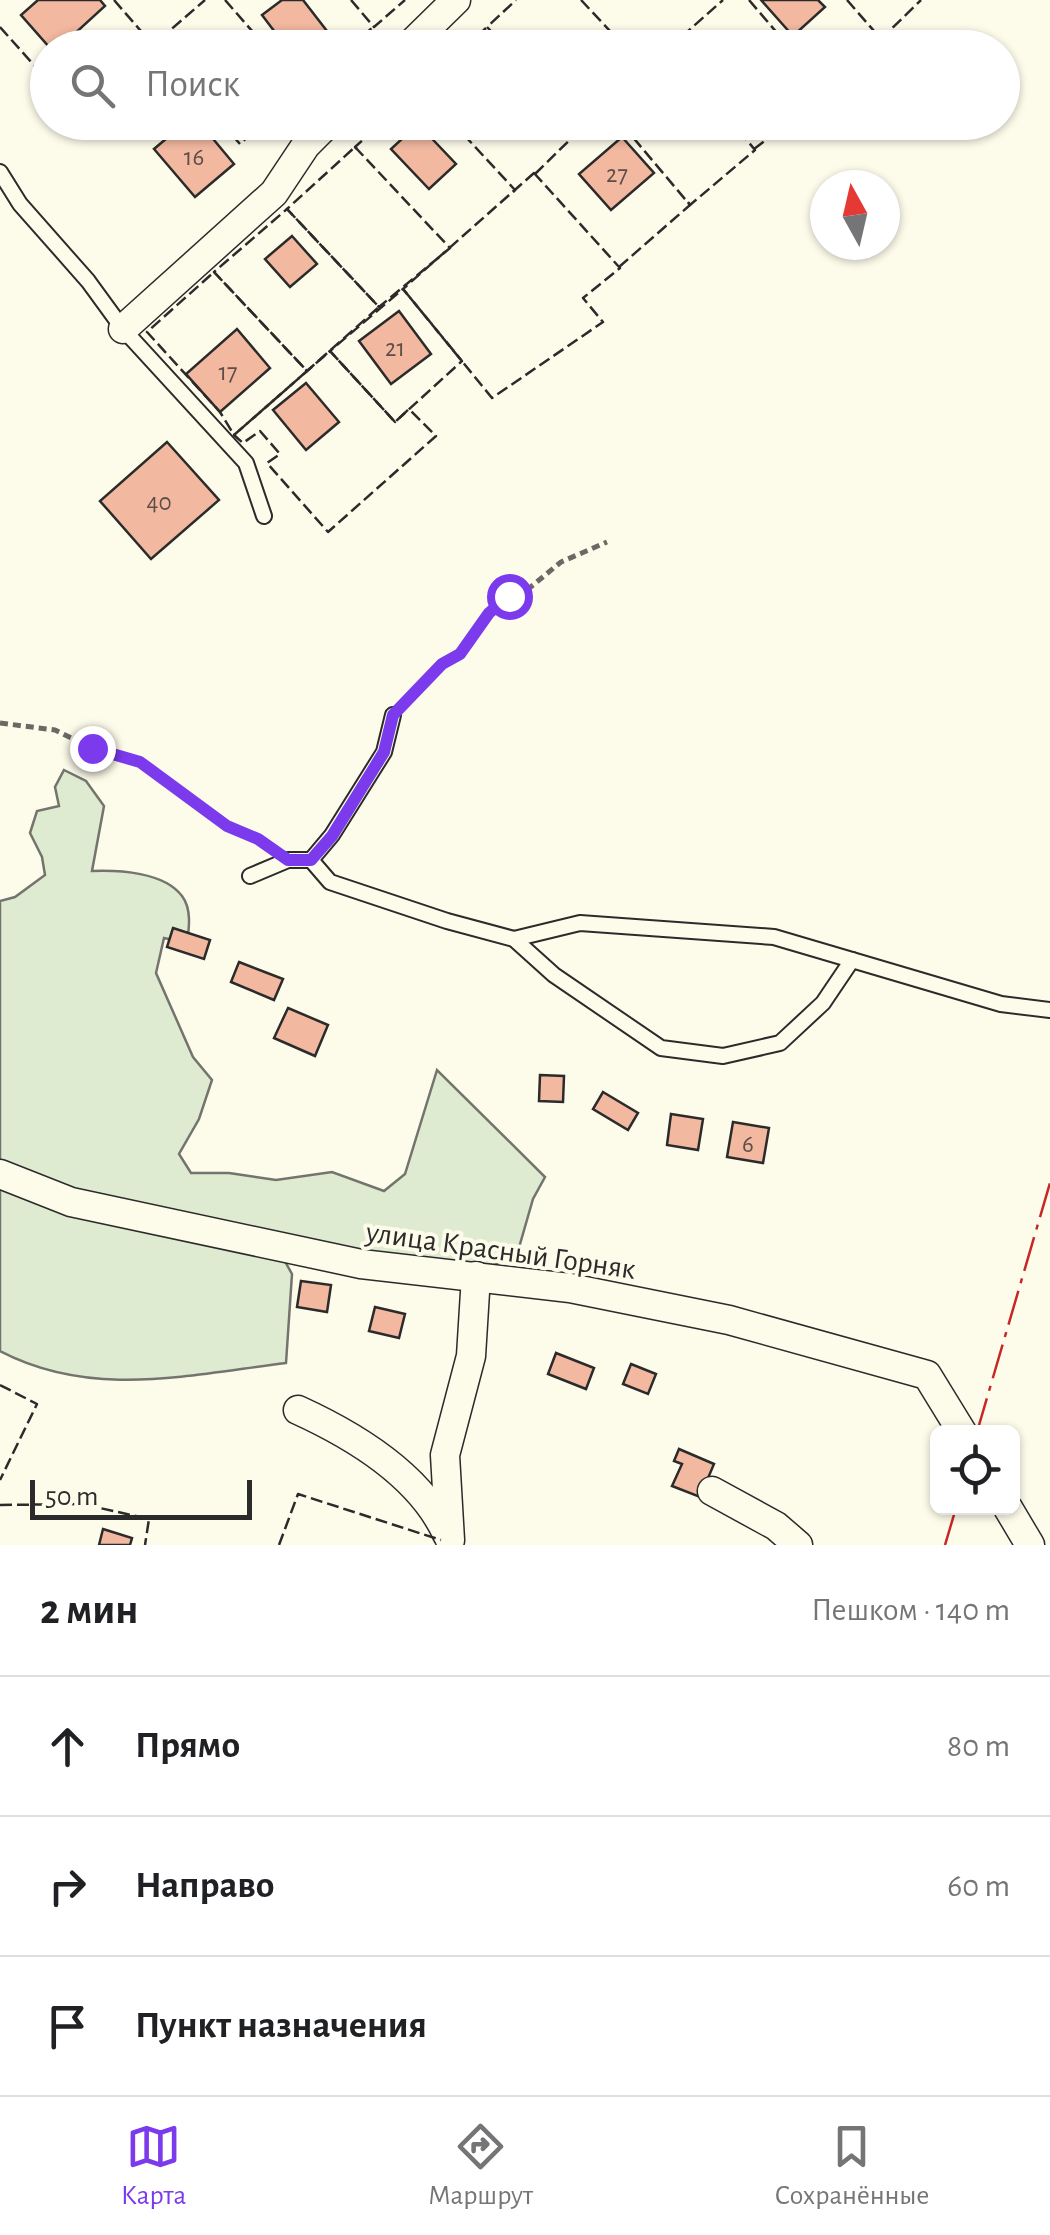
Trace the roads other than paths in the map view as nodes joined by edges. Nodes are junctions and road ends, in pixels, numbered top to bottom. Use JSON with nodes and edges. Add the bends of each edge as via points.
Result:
{"nodes":[{"id":1,"x":456,"y":0,"type":"edge"},
{"id":2,"x":425,"y":30,"type":"edge"},
{"id":3,"x":311,"y":140,"type":"edge"},
{"id":4,"x":0,"y":172,"type":"edge"},
{"id":5,"x":123,"y":329,"type":"junction"},
{"id":6,"x":264,"y":516,"type":"dead end"},
{"id":7,"x":393,"y":715,"type":"road end"},
{"id":8,"x":311,"y":860,"type":"junction"},
{"id":9,"x":250,"y":876,"type":"dead end"},
{"id":10,"x":514,"y":938,"type":"junction"},
{"id":11,"x":852,"y":960,"type":"junction"},
{"id":12,"x":1050,"y":1010,"type":"edge"},
{"id":13,"x":0,"y":1174,"type":"edge"},
{"id":14,"x":476,"y":1276,"type":"junction"},
{"id":15,"x":298,"y":1410,"type":"dead end"},
{"id":16,"x":958,"y":1425,"type":"edge"},
{"id":17,"x":712,"y":1491,"type":"dead end"},
{"id":18,"x":1012,"y":1515,"type":"edge"},
{"id":19,"x":450,"y":1543,"type":"edge"},
{"id":20,"x":798,"y":1545,"type":"edge"},
{"id":21,"x":1030,"y":1545,"type":"edge"}],
"edges":[{"from":1,"to":2,"type":"street"},
{"from":3,"to":5,"type":"street","via":[[274,193]]},
{"from":4,"to":5,"type":"lane"},
{"from":5,"to":6,"type":"lane","via":[[246,463]]},
{"from":7,"to":8,"type":"lane","via":[[384,752]]},
{"from":8,"to":9,"type":"lane","via":[[288,860]]},
{"from":8,"to":10,"type":"lane","via":[[330,882]]},
{"from":10,"to":11,"type":"lane","via":[[580,923],[774,937]]},
{"from":10,"to":11,"type":"lane","via":[[661,1048],[723,1056],[780,1043],[823,1003]]},
{"from":11,"to":12,"type":"lane","via":[[1001,1004]]},
{"from":13,"to":14,"type":"street","name":"улица Красный Горняк","via":[[71,1202],[361,1264]]},
{"from":14,"to":16,"type":"street","name":"улица Красный Горняк","via":[[729,1320],[927,1375]]},
{"from":14,"to":19,"type":"street","via":[[471,1356],[445,1455]]},
{"from":15,"to":19,"type":"street","via":[[411,1481]]},
{"from":17,"to":20,"type":"street"},
{"from":18,"to":21,"type":"street"}]}
